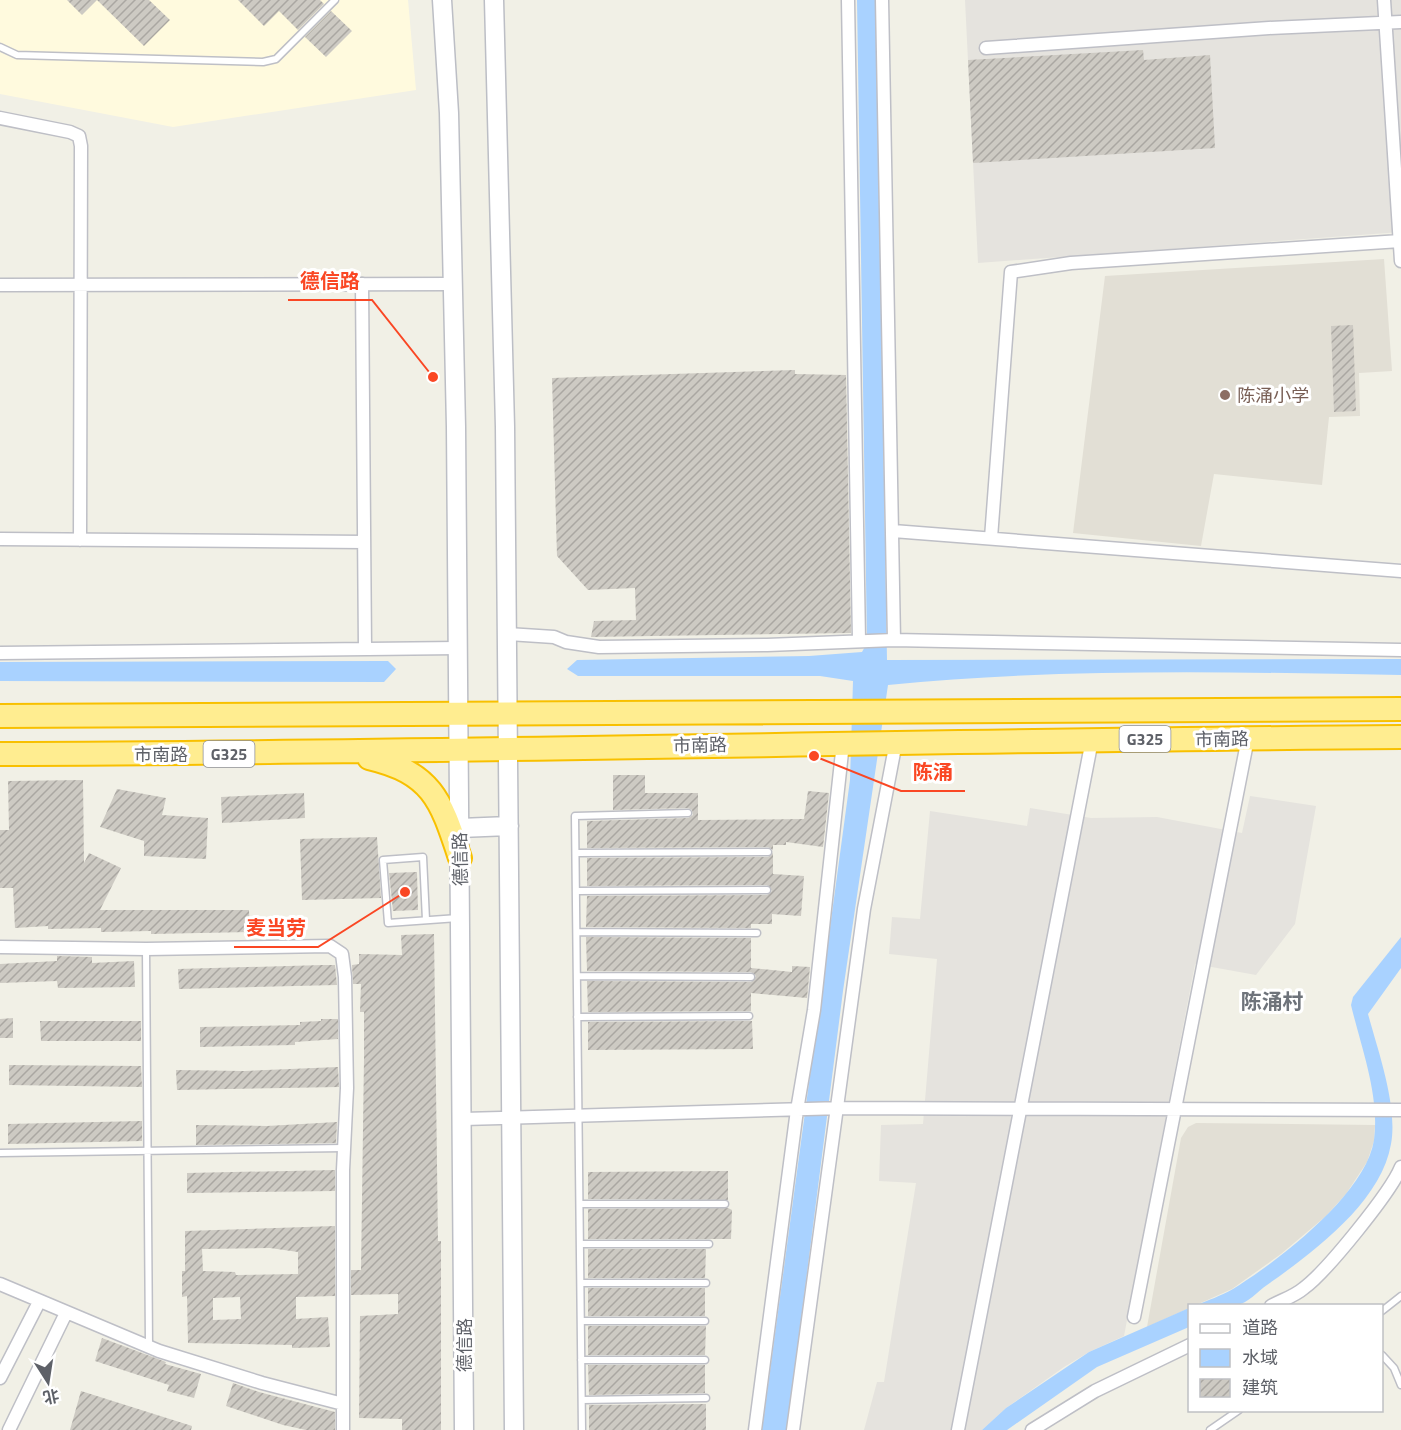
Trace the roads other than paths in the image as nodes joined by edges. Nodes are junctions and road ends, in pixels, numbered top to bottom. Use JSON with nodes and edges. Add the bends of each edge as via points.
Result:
{"nodes":[{"id":1,"x":334,"y":0,"type":"edge"},
{"id":2,"x":442,"y":0,"type":"edge"},
{"id":3,"x":494,"y":0,"type":"edge"},
{"id":4,"x":848,"y":0,"type":"edge"},
{"id":5,"x":882,"y":0,"type":"edge"},
{"id":6,"x":1384,"y":0,"type":"edge"},
{"id":7,"x":1385,"y":22,"type":"junction"},
{"id":8,"x":1401,"y":22,"type":"edge"},
{"id":9,"x":0,"y":47,"type":"edge"},
{"id":10,"x":986,"y":48,"type":"dead end"},
{"id":11,"x":0,"y":118,"type":"edge"},
{"id":12,"x":1400,"y":241,"type":"edge"},
{"id":13,"x":1401,"y":261,"type":"edge"},
{"id":14,"x":362,"y":284,"type":"junction"},
{"id":15,"x":453,"y":284,"type":"junction"},
{"id":16,"x":0,"y":285,"type":"edge"},
{"id":17,"x":81,"y":285,"type":"junction"},
{"id":18,"x":893,"y":531,"type":"junction"},
{"id":19,"x":991,"y":538,"type":"junction"},
{"id":20,"x":0,"y":539,"type":"edge"},
{"id":21,"x":80,"y":540,"type":"junction"},
{"id":22,"x":364,"y":542,"type":"junction"},
{"id":23,"x":1401,"y":571,"type":"edge"},
{"id":24,"x":507,"y":634,"type":"junction"},
{"id":25,"x":891,"y":640,"type":"junction"},
{"id":26,"x":862,"y":641,"type":"junction"},
{"id":27,"x":458,"y":648,"type":"junction"},
{"id":28,"x":365,"y":649,"type":"junction"},
{"id":29,"x":1401,"y":650,"type":"edge"},
{"id":30,"x":0,"y":653,"type":"edge"},
{"id":31,"x":1401,"y":709,"type":"edge"},
{"id":32,"x":459,"y":714,"type":"junction"},
{"id":33,"x":508,"y":714,"type":"junction"},
{"id":34,"x":0,"y":716,"type":"edge"},
{"id":35,"x":1401,"y":737,"type":"edge"},
{"id":36,"x":1248,"y":738,"type":"junction"},
{"id":37,"x":1092,"y":740,"type":"junction"},
{"id":38,"x":845,"y":742,"type":"junction"},
{"id":39,"x":892,"y":742,"type":"junction"},
{"id":40,"x":459,"y":749,"type":"junction"},
{"id":41,"x":508,"y":749,"type":"junction"},
{"id":42,"x":341,"y":752,"type":"junction"},
{"id":43,"x":0,"y":754,"type":"edge"},
{"id":44,"x":688,"y":813,"type":"dead end"},
{"id":45,"x":509,"y":826,"type":"junction"},
{"id":46,"x":460,"y":828,"type":"junction"},
{"id":47,"x":768,"y":852,"type":"dead end"},
{"id":48,"x":576,"y":853,"type":"junction"},
{"id":49,"x":460,"y":858,"type":"junction"},
{"id":50,"x":768,"y":890,"type":"dead end"},
{"id":51,"x":576,"y":891,"type":"junction"},
{"id":52,"x":461,"y":918,"type":"junction"},
{"id":53,"x":426,"y":920,"type":"junction"},
{"id":54,"x":577,"y":932,"type":"junction"},
{"id":55,"x":757,"y":933,"type":"dead end"},
{"id":56,"x":0,"y":947,"type":"edge"},
{"id":57,"x":146,"y":949,"type":"junction"},
{"id":58,"x":577,"y":976,"type":"junction"},
{"id":59,"x":751,"y":977,"type":"dead end"},
{"id":60,"x":749,"y":1016,"type":"dead end"},
{"id":61,"x":578,"y":1017,"type":"junction"},
{"id":62,"x":1021,"y":1108,"type":"junction"},
{"id":63,"x":1175,"y":1108,"type":"junction"},
{"id":64,"x":834,"y":1109,"type":"junction"},
{"id":65,"x":800,"y":1110,"type":"junction"},
{"id":66,"x":1400,"y":1110,"type":"edge"},
{"id":67,"x":579,"y":1115,"type":"junction"},
{"id":68,"x":512,"y":1117,"type":"junction"},
{"id":69,"x":463,"y":1119,"type":"junction"},
{"id":70,"x":344,"y":1148,"type":"junction"},
{"id":71,"x":148,"y":1151,"type":"junction"},
{"id":72,"x":0,"y":1153,"type":"edge"},
{"id":73,"x":1401,"y":1167,"type":"edge"},
{"id":74,"x":580,"y":1204,"type":"junction"},
{"id":75,"x":725,"y":1204,"type":"dead end"},
{"id":76,"x":580,"y":1244,"type":"junction"},
{"id":77,"x":709,"y":1244,"type":"dead end"},
{"id":78,"x":581,"y":1283,"type":"junction"},
{"id":79,"x":706,"y":1283,"type":"dead end"},
{"id":80,"x":0,"y":1284,"type":"edge"},
{"id":81,"x":1401,"y":1296,"type":"edge"},
{"id":82,"x":39,"y":1302,"type":"junction"},
{"id":83,"x":1273,"y":1304,"type":"edge"},
{"id":84,"x":1383,"y":1310,"type":"edge"},
{"id":85,"x":66,"y":1313,"type":"junction"},
{"id":86,"x":1134,"y":1317,"type":"dead end"},
{"id":87,"x":581,"y":1321,"type":"junction"},
{"id":88,"x":705,"y":1321,"type":"dead end"},
{"id":89,"x":1188,"y":1346,"type":"edge"},
{"id":90,"x":149,"y":1347,"type":"junction"},
{"id":91,"x":1383,"y":1356,"type":"edge"},
{"id":92,"x":581,"y":1360,"type":"junction"},
{"id":93,"x":705,"y":1360,"type":"dead end"},
{"id":94,"x":1399,"y":1373,"type":"edge"},
{"id":95,"x":0,"y":1378,"type":"edge"},
{"id":96,"x":1401,"y":1385,"type":"edge"},
{"id":97,"x":706,"y":1398,"type":"dead end"},
{"id":98,"x":582,"y":1400,"type":"junction"},
{"id":99,"x":343,"y":1404,"type":"junction"},
{"id":100,"x":1236,"y":1412,"type":"edge"},
{"id":101,"x":9,"y":1430,"type":"edge"},
{"id":102,"x":343,"y":1430,"type":"edge"},
{"id":103,"x":464,"y":1430,"type":"edge"},
{"id":104,"x":514,"y":1430,"type":"edge"},
{"id":105,"x":582,"y":1430,"type":"edge"},
{"id":106,"x":755,"y":1430,"type":"edge"},
{"id":107,"x":793,"y":1430,"type":"edge"},
{"id":108,"x":958,"y":1430,"type":"edge"},
{"id":109,"x":1032,"y":1430,"type":"edge"},
{"id":110,"x":1210,"y":1430,"type":"edge"}],
"edges":[{"from":1,"to":9,"type":"lane","via":[[276,59],[263,62],[17,55]]},
{"from":2,"to":15,"type":"main road","name":"德信路"},
{"from":3,"to":24,"type":"main road"},
{"from":4,"to":26,"type":"street"},
{"from":5,"to":18,"type":"street"},
{"from":6,"to":7,"type":"street"},
{"from":7,"to":8,"type":"street"},
{"from":7,"to":10,"type":"street"},
{"from":7,"to":12,"type":"street"},
{"from":11,"to":17,"type":"street","via":[[79,135]]},
{"from":12,"to":13,"type":"street"},
{"from":12,"to":19,"type":"street","via":[[1071,264],[1011,272]]},
{"from":14,"to":15,"type":"street"},
{"from":14,"to":17,"type":"street"},
{"from":14,"to":22,"type":"street"},
{"from":15,"to":27,"type":"main road","name":"德信路"},
{"from":16,"to":17,"type":"street"},
{"from":17,"to":21,"type":"street"},
{"from":18,"to":19,"type":"street"},
{"from":18,"to":25,"type":"street"},
{"from":19,"to":23,"type":"street"},
{"from":20,"to":21,"type":"street"},
{"from":21,"to":22,"type":"street"},
{"from":22,"to":28,"type":"street"},
{"from":24,"to":26,"type":"street","via":[[554,637],[599,647]]},
{"from":24,"to":33,"type":"main road"},
{"from":25,"to":26,"type":"street"},
{"from":25,"to":29,"type":"street"},
{"from":27,"to":28,"type":"street"},
{"from":27,"to":32,"type":"main road","name":"德信路"},
{"from":28,"to":30,"type":"street"},
{"from":31,"to":33,"type":"highway","name":"市南路","number":"G325"},
{"from":32,"to":33,"type":"highway","name":"市南路","number":"G325"},
{"from":32,"to":34,"type":"highway","name":"市南路","number":"G325"},
{"from":32,"to":40,"type":"main road","name":"德信路"},
{"from":33,"to":41,"type":"main road"},
{"from":35,"to":36,"type":"highway","name":"市南路","number":"G325"},
{"from":36,"to":37,"type":"highway","name":"市南路","number":"G325"},
{"from":36,"to":63,"type":"street"},
{"from":37,"to":39,"type":"highway","name":"市南路","number":"G325"},
{"from":37,"to":62,"type":"street"},
{"from":38,"to":39,"type":"highway","name":"市南路","number":"G325"},
{"from":38,"to":41,"type":"highway","name":"市南路","number":"G325"},
{"from":38,"to":65,"type":"street"},
{"from":39,"to":64,"type":"street"},
{"from":40,"to":41,"type":"highway","name":"市南路","number":"G325"},
{"from":40,"to":42,"type":"highway","name":"市南路","number":"G325"},
{"from":40,"to":46,"type":"main road","name":"德信路"},
{"from":41,"to":45,"type":"main road"},
{"from":42,"to":43,"type":"highway","name":"市南路","number":"G325"},
{"from":42,"to":49,"type":"highway","via":[[389,763],[428,786],[445,812]]},
{"from":44,"to":48,"type":"lane","via":[[575,816]]},
{"from":45,"to":46,"type":"main road"},
{"from":45,"to":68,"type":"main road"},
{"from":46,"to":49,"type":"main road","name":"德信路"},
{"from":47,"to":48,"type":"lane"},
{"from":48,"to":51,"type":"lane"},
{"from":49,"to":52,"type":"main road","name":"德信路"},
{"from":50,"to":51,"type":"lane"},
{"from":51,"to":54,"type":"lane"},
{"from":52,"to":53,"type":"lane"},
{"from":52,"to":69,"type":"main road","name":"德信路"},
{"from":53,"to":53,"type":"lane","via":[[423,857],[383,860],[388,923]]},
{"from":54,"to":55,"type":"lane"},
{"from":54,"to":58,"type":"lane"},
{"from":56,"to":57,"type":"street"},
{"from":57,"to":70,"type":"street","via":[[330,946],[342,954],[347,1088]]},
{"from":57,"to":71,"type":"lane"},
{"from":58,"to":59,"type":"lane"},
{"from":58,"to":61,"type":"lane"},
{"from":60,"to":61,"type":"lane"},
{"from":61,"to":67,"type":"lane"},
{"from":62,"to":63,"type":"street"},
{"from":62,"to":64,"type":"street"},
{"from":62,"to":108,"type":"street"},
{"from":63,"to":66,"type":"street"},
{"from":63,"to":86,"type":"street"},
{"from":64,"to":65,"type":"street"},
{"from":64,"to":107,"type":"street"},
{"from":65,"to":67,"type":"street"},
{"from":65,"to":106,"type":"street"},
{"from":67,"to":68,"type":"street"},
{"from":67,"to":74,"type":"lane"},
{"from":68,"to":69,"type":"street"},
{"from":68,"to":104,"type":"main road"},
{"from":69,"to":103,"type":"main road","name":"德信路"},
{"from":70,"to":71,"type":"lane"},
{"from":70,"to":99,"type":"street"},
{"from":71,"to":72,"type":"lane"},
{"from":71,"to":90,"type":"lane"},
{"from":73,"to":83,"type":"street","via":[[1362,1223],[1313,1280]]},
{"from":74,"to":75,"type":"lane"},
{"from":74,"to":76,"type":"lane"},
{"from":76,"to":77,"type":"lane"},
{"from":76,"to":78,"type":"lane"},
{"from":78,"to":79,"type":"lane"},
{"from":78,"to":87,"type":"lane"},
{"from":80,"to":82,"type":"street"},
{"from":81,"to":84,"type":"lane"},
{"from":82,"to":85,"type":"street"},
{"from":82,"to":95,"type":"street"},
{"from":85,"to":90,"type":"street"},
{"from":85,"to":101,"type":"street"},
{"from":87,"to":88,"type":"lane"},
{"from":87,"to":92,"type":"lane"},
{"from":89,"to":109,"type":"street","via":[[1095,1391]]},
{"from":90,"to":99,"type":"street"},
{"from":91,"to":94,"type":"lane"},
{"from":92,"to":93,"type":"lane"},
{"from":92,"to":98,"type":"lane"},
{"from":94,"to":96,"type":"lane"},
{"from":97,"to":98,"type":"lane"},
{"from":98,"to":105,"type":"lane"},
{"from":99,"to":102,"type":"street"},
{"from":100,"to":110,"type":"lane"}]}
